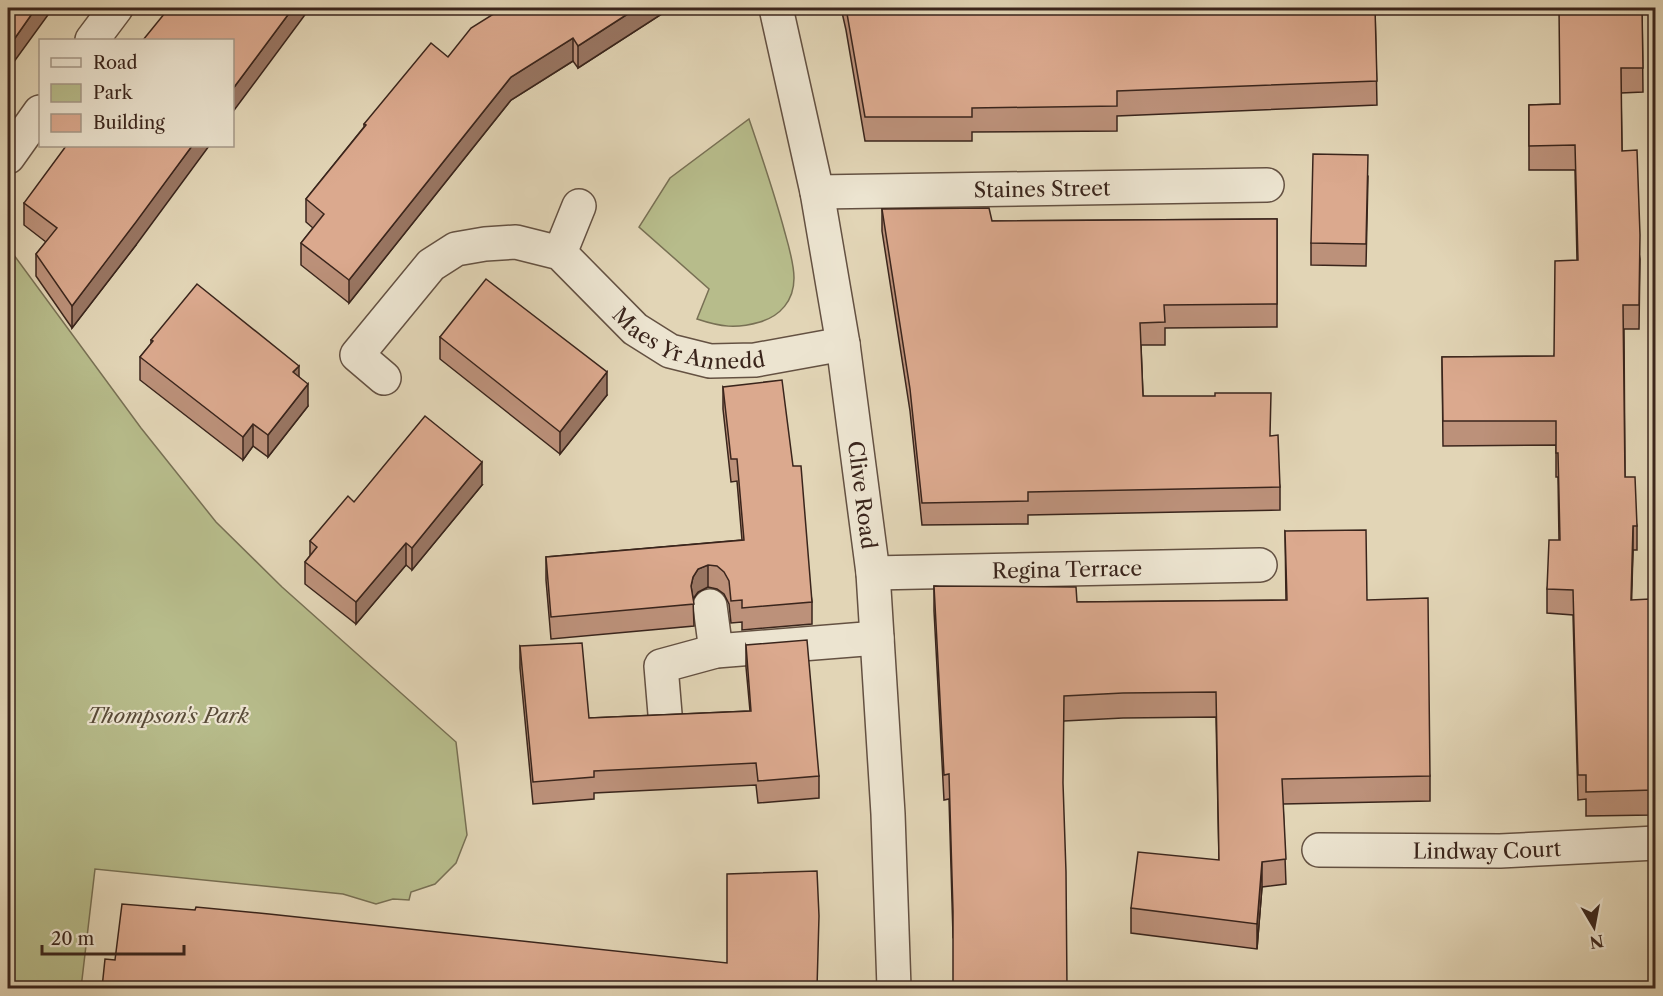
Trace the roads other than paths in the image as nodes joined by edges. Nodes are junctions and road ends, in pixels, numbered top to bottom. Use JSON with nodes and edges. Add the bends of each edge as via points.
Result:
{"nodes":[{"id":1,"x":116,"y":8,"type":"edge"},
{"id":2,"x":776,"y":8,"type":"edge"},
{"id":3,"x":93,"y":39,"type":"edge"},
{"id":4,"x":39,"y":113,"type":"edge"},
{"id":5,"x":8,"y":158,"type":"edge"},
{"id":6,"x":1267,"y":185,"type":"dead end"},
{"id":7,"x":817,"y":192,"type":"junction"},
{"id":8,"x":579,"y":206,"type":"dead end"},
{"id":9,"x":560,"y":253,"type":"junction"},
{"id":10,"x":843,"y":344,"type":"junction"},
{"id":11,"x":384,"y":378,"type":"dead end"},
{"id":12,"x":1260,"y":565,"type":"dead end"},
{"id":13,"x":873,"y":573,"type":"junction"},
{"id":14,"x":710,"y":606,"type":"dead end"},
{"id":15,"x":877,"y":638,"type":"junction"},
{"id":16,"x":716,"y":651,"type":"junction"},
{"id":17,"x":665,"y":714,"type":"edge"},
{"id":18,"x":1656,"y":843,"type":"edge"},
{"id":19,"x":1319,"y":850,"type":"dead end"},
{"id":20,"x":894,"y":988,"type":"edge"}],
"edges":[{"from":1,"to":3,"type":"street"},
{"from":2,"to":7,"type":"street","name":"Clive Road"},
{"from":4,"to":5,"type":"street"},
{"from":6,"to":7,"type":"street","name":"Staines Street"},
{"from":7,"to":10,"type":"street","name":"Clive Road"},
{"from":8,"to":9,"type":"street"},
{"from":9,"to":10,"type":"street","name":"Maes Yr Annedd","via":[[635,329],[670,351],[710,361],[755,360]]},
{"from":9,"to":11,"type":"street","via":[[516,242],[485,244],[456,249],[431,265],[357,355]]},
{"from":10,"to":13,"type":"street","name":"Clive Road"},
{"from":12,"to":13,"type":"street","name":"Regina Terrace"},
{"from":13,"to":15,"type":"street","name":"Clive Road"},
{"from":14,"to":16,"type":"street"},
{"from":15,"to":16,"type":"street"},
{"from":15,"to":20,"type":"street","name":"Clive Road"},
{"from":16,"to":17,"type":"street","via":[[661,666]]},
{"from":18,"to":19,"type":"street","name":"Lindway Court","via":[[1500,851]]}]}
